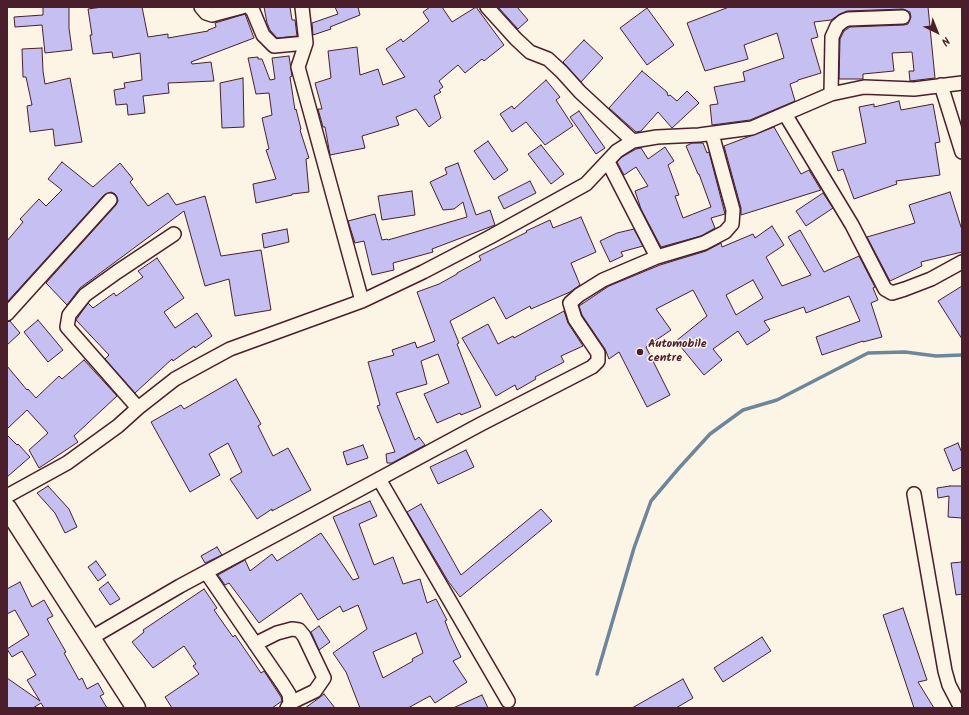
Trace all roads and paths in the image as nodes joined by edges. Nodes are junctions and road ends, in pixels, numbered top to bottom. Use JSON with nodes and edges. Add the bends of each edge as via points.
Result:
{"nodes":[{"id":1,"x":201,"y":7,"type":"edge"},
{"id":2,"x":242,"y":7,"type":"edge"},
{"id":3,"x":249,"y":7,"type":"edge"},
{"id":4,"x":302,"y":7,"type":"edge"},
{"id":5,"x":487,"y":7,"type":"edge"},
{"id":6,"x":903,"y":17,"type":"dead end"},
{"id":7,"x":306,"y":43,"type":"junction"},
{"id":8,"x":962,"y":83,"type":"edge"},
{"id":9,"x":941,"y":86,"type":"junction"},
{"id":10,"x":831,"y":94,"type":"junction"},
{"id":11,"x":785,"y":114,"type":"junction"},
{"id":12,"x":712,"y":134,"type":"junction"},
{"id":13,"x":633,"y":141,"type":"junction"},
{"id":14,"x":962,"y":152,"type":"edge"},
{"id":15,"x":608,"y":162,"type":"junction"},
{"id":16,"x":110,"y":200,"type":"dead end"},
{"id":17,"x":174,"y":234,"type":"dead end"},
{"id":18,"x":657,"y":257,"type":"junction"},
{"id":19,"x":962,"y":262,"type":"edge"},
{"id":20,"x":362,"y":301,"type":"junction"},
{"id":21,"x":7,"y":314,"type":"edge"},
{"id":22,"x":138,"y":408,"type":"junction"},
{"id":23,"x":379,"y":479,"type":"junction"},
{"id":24,"x":914,"y":494,"type":"dead end"},
{"id":25,"x":7,"y":496,"type":"edge"},
{"id":26,"x":7,"y":508,"type":"edge"},
{"id":27,"x":206,"y":572,"type":"junction"},
{"id":28,"x":91,"y":638,"type":"junction"},
{"id":29,"x":255,"y":644,"type":"junction"},
{"id":30,"x":508,"y":701,"type":"dead end"},
{"id":31,"x":288,"y":705,"type":"edge"},
{"id":32,"x":136,"y":708,"type":"edge"},
{"id":33,"x":960,"y":708,"type":"edge"}],
"edges":[{"from":1,"to":2,"type":"street","via":[[206,14],[212,15]]},
{"from":3,"to":7,"type":"street","via":[[263,35],[274,46]]},
{"from":4,"to":7,"type":"street"},
{"from":5,"to":13,"type":"street","via":[[530,52],[548,59]]},
{"from":6,"to":10,"type":"street","via":[[848,20],[837,26],[832,37]]},
{"from":7,"to":20,"type":"street","via":[[298,67]]},
{"from":8,"to":9,"type":"street"},
{"from":9,"to":10,"type":"street","via":[[914,89],[864,87]]},
{"from":9,"to":14,"type":"street"},
{"from":10,"to":11,"type":"street"},
{"from":11,"to":12,"type":"street","via":[[752,128]]},
{"from":11,"to":19,"type":"street","via":[[852,224],[885,289],[892,293],[905,289],[931,279]]},
{"from":12,"to":13,"type":"street"},
{"from":12,"to":18,"type":"street","via":[[733,210],[732,224],[725,232],[704,243]]},
{"from":13,"to":15,"type":"street","via":[[617,151]]},
{"from":15,"to":18,"type":"street"},
{"from":15,"to":20,"type":"street","via":[[586,184],[436,266]]},
{"from":16,"to":21,"type":"street"},
{"from":17,"to":22,"type":"street","via":[[85,295],[69,315],[67,327]]},
{"from":18,"to":23,"type":"street","via":[[604,280],[570,303],[575,319],[598,353],[598,361],[592,367]]},
{"from":20,"to":22,"type":"street","via":[[230,349],[175,379]]},
{"from":22,"to":25,"type":"street","via":[[67,463]]},
{"from":23,"to":27,"type":"street"},
{"from":23,"to":30,"type":"street"},
{"from":24,"to":33,"type":"street","via":[[945,671]]},
{"from":26,"to":28,"type":"street"},
{"from":27,"to":28,"type":"street"},
{"from":27,"to":29,"type":"street"},
{"from":28,"to":32,"type":"street"},
{"from":29,"to":31,"type":"street","via":[[289,694]]},
{"from":29,"to":31,"type":"street","via":[[292,629],[299,630],[304,636],[324,678],[315,691]]}]}
